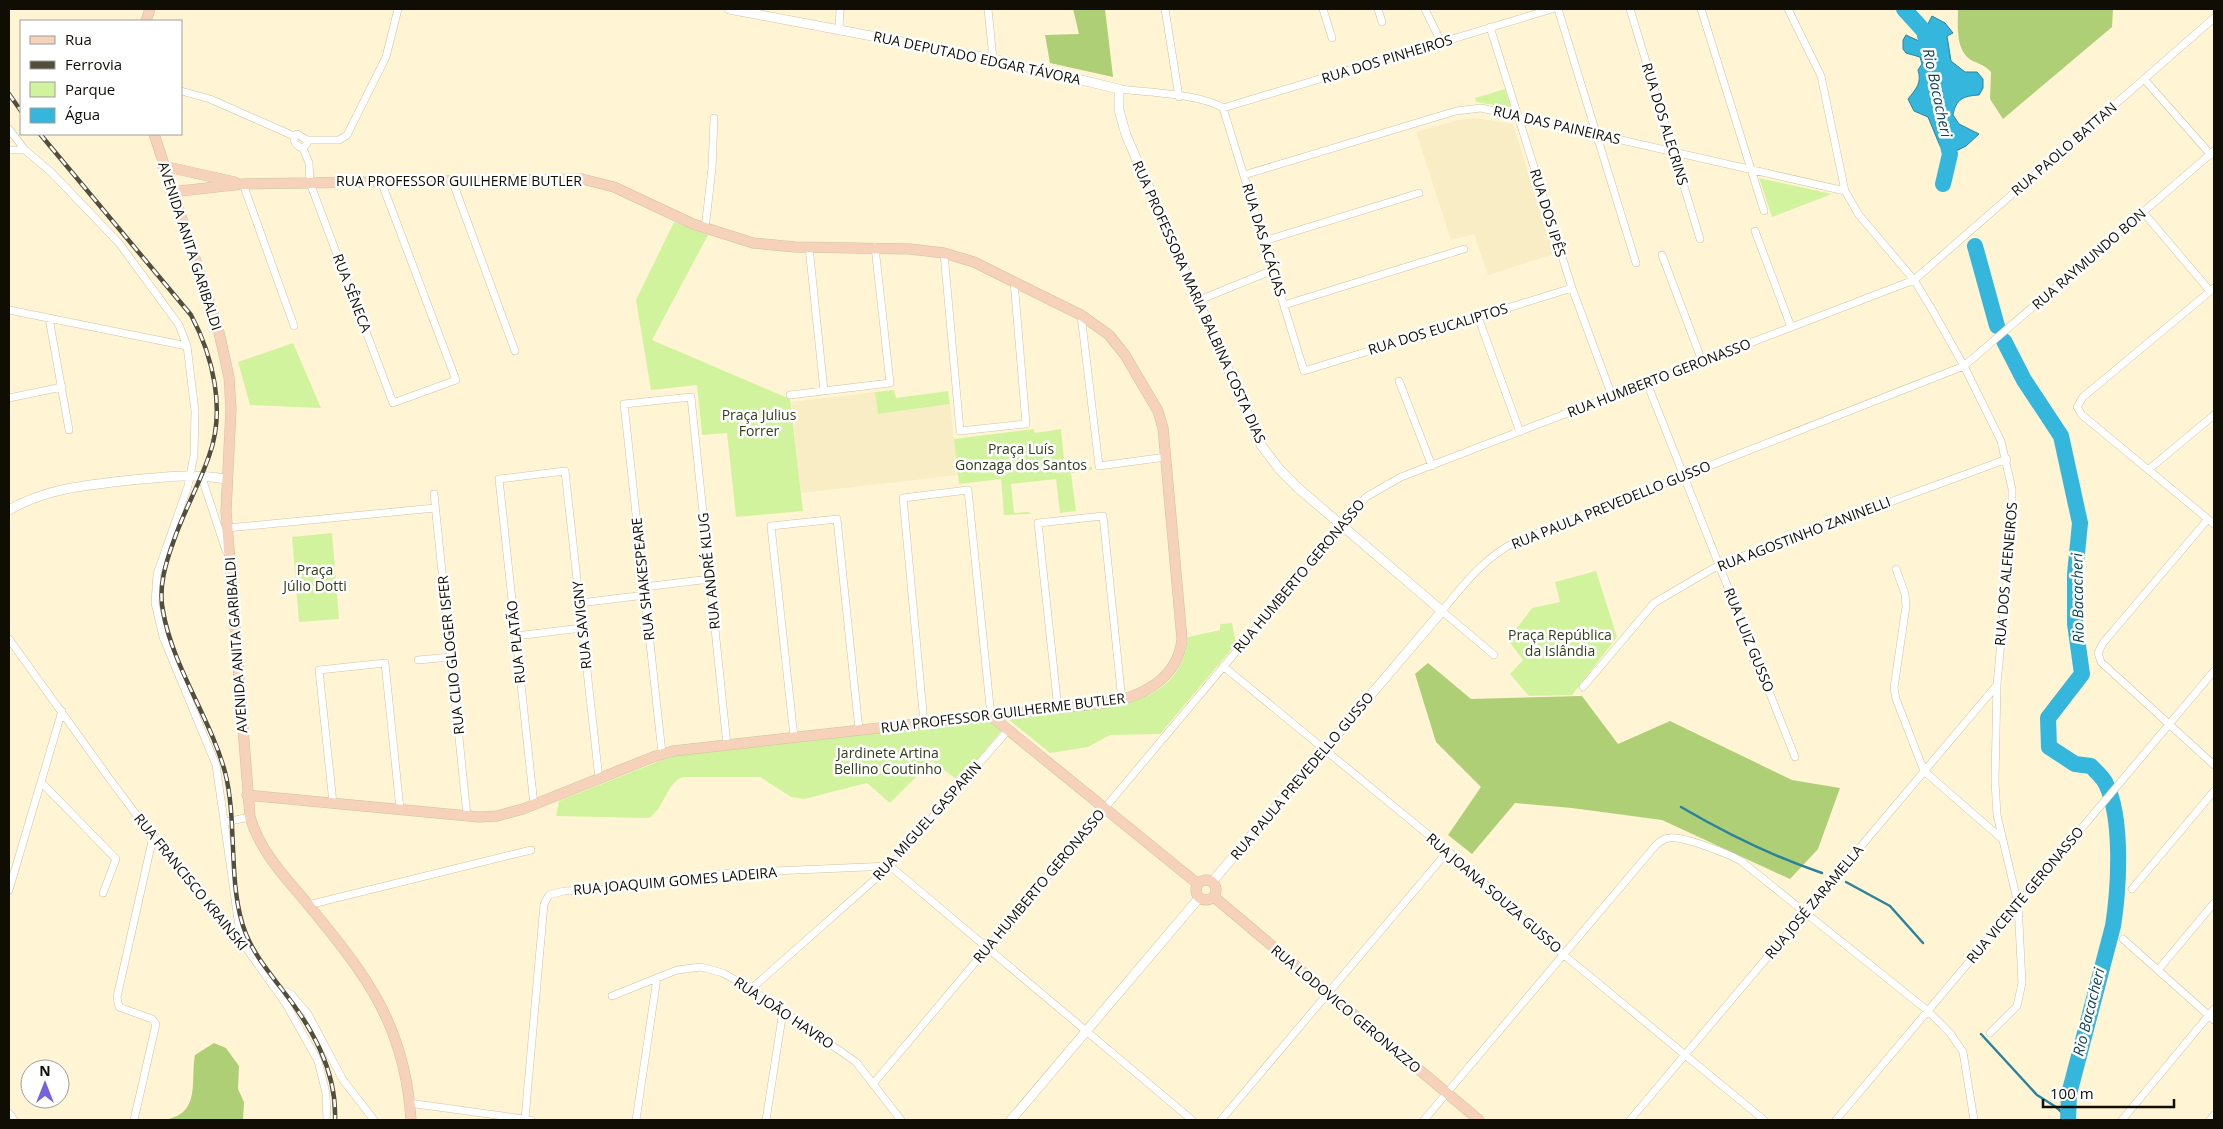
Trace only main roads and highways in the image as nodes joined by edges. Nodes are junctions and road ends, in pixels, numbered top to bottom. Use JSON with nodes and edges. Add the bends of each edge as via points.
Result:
{"nodes":[{"id":1,"x":154,"y":135,"type":"edge"},
{"id":2,"x":163,"y":166,"type":"junction"},
{"id":3,"x":243,"y":184,"type":"junction"},
{"id":4,"x":171,"y":192,"type":"junction"},
{"id":5,"x":991,"y":716,"type":"junction"},
{"id":6,"x":247,"y":795,"type":"junction"},
{"id":7,"x":1198,"y":884,"type":"junction"},
{"id":8,"x":1214,"y":897,"type":"junction"},
{"id":9,"x":410,"y":1120,"type":"edge"},
{"id":10,"x":1479,"y":1120,"type":"edge"}],
"edges":[{"from":1,"to":2,"type":"main road","name":"AVENIDA ANITA GARIBALDI"},
{"from":2,"to":3,"type":"main road","name":"RUA PROFESSOR GUILHERME BUTLER"},
{"from":2,"to":4,"type":"main road","name":"AVENIDA ANITA GARIBALDI"},
{"from":3,"to":4,"type":"main road","name":"RUA PROFESSOR GUILHERME BUTLER"},
{"from":3,"to":5,"type":"main road","name":"RUA PROFESSOR GUILHERME BUTLER","via":[[593,181],[614,187],[705,229],[760,244],[875,247],[944,253],[964,258],[1082,315],[1109,335],[1125,355],[1161,420],[1182,629],[1181,647],[1174,663],[1155,686],[1141,694],[1122,700]]},
{"from":4,"to":6,"type":"main road","name":"AVENIDA ANITA GARIBALDI","via":[[226,358],[231,409],[226,480],[227,528]]},
{"from":5,"to":6,"type":"main road","name":"RUA PROFESSOR GUILHERME BUTLER","via":[[662,753],[534,805],[497,816],[467,816]]},
{"from":5,"to":7,"type":"main road"},
{"from":6,"to":9,"type":"main road","name":"AVENIDA ANITA GARIBALDI","via":[[250,817],[266,853],[354,962],[380,1003],[400,1052]]},
{"from":7,"to":8,"type":"main road","via":[[1199,898],[1206,901]]},
{"from":7,"to":8,"type":"main road","via":[[1207,880],[1212,882],[1216,888]]},
{"from":8,"to":10,"type":"main road","name":"RUA LODOVICO GERONAZZO"}]}
